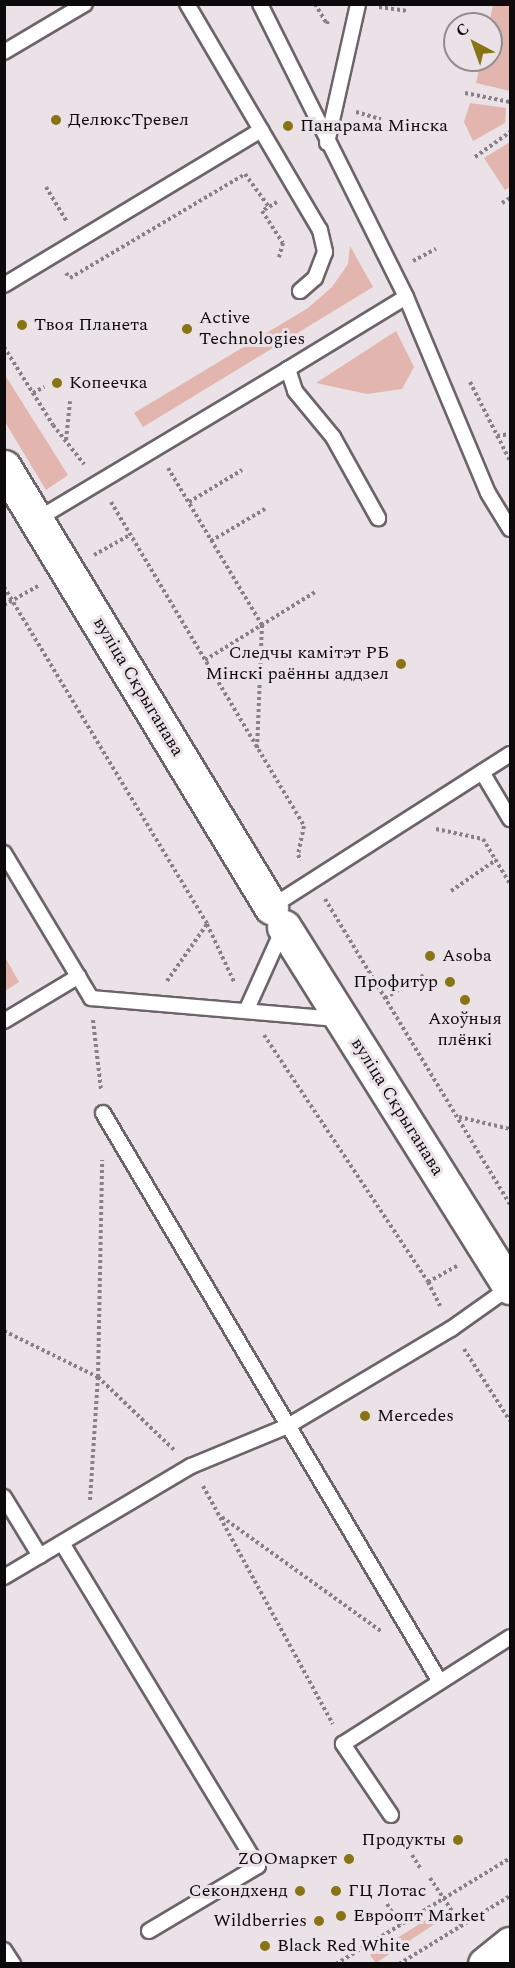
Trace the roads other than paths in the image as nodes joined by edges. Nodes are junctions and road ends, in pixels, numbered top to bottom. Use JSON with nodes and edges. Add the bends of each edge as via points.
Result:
{"nodes":[{"id":1,"x":85,"y":4,"type":"edge"},
{"id":2,"x":187,"y":4,"type":"edge"},
{"id":3,"x":260,"y":4,"type":"edge"},
{"id":4,"x":358,"y":4,"type":"edge"},
{"id":5,"x":4,"y":52,"type":"edge"},
{"id":6,"x":261,"y":130,"type":"junction"},
{"id":7,"x":327,"y":143,"type":"junction"},
{"id":8,"x":4,"y":285,"type":"edge"},
{"id":9,"x":300,"y":291,"type":"dead end"},
{"id":10,"x":406,"y":297,"type":"junction"},
{"id":11,"x":288,"y":369,"type":"junction"},
{"id":12,"x":4,"y":467,"type":"edge"},
{"id":13,"x":378,"y":518,"type":"dead end"},
{"id":14,"x":36,"y":520,"type":"junction"},
{"id":15,"x":510,"y":529,"type":"edge"},
{"id":16,"x":510,"y":754,"type":"edge"},
{"id":17,"x":482,"y":772,"type":"junction"},
{"id":18,"x":510,"y":819,"type":"edge"},
{"id":19,"x":4,"y":853,"type":"edge"},
{"id":20,"x":278,"y":917,"type":"junction"},
{"id":21,"x":79,"y":976,"type":"junction"},
{"id":22,"x":247,"y":1009,"type":"junction"},
{"id":23,"x":342,"y":1019,"type":"junction"},
{"id":24,"x":4,"y":1021,"type":"edge"},
{"id":25,"x":103,"y":1113,"type":"road end"},
{"id":26,"x":510,"y":1287,"type":"edge"},
{"id":27,"x":288,"y":1426,"type":"junction"},
{"id":28,"x":4,"y":1497,"type":"edge"},
{"id":29,"x":62,"y":1543,"type":"junction"},
{"id":30,"x":40,"y":1556,"type":"junction"},
{"id":31,"x":4,"y":1577,"type":"edge"},
{"id":32,"x":509,"y":1641,"type":"edge"},
{"id":33,"x":440,"y":1682,"type":"junction"},
{"id":34,"x":391,"y":1815,"type":"dead end"},
{"id":35,"x":149,"y":1931,"type":"dead end"},
{"id":36,"x":510,"y":1944,"type":"edge"},
{"id":37,"x":4,"y":1950,"type":"edge"},
{"id":38,"x":13,"y":1964,"type":"edge"},
{"id":39,"x":485,"y":1964,"type":"edge"}],
"edges":[{"from":1,"to":5,"type":"lane"},
{"from":2,"to":6,"type":"lane"},
{"from":3,"to":7,"type":"lane"},
{"from":4,"to":7,"type":"lane"},
{"from":6,"to":8,"type":"lane"},
{"from":6,"to":9,"type":"lane","via":[[320,230],[325,252],[315,278]]},
{"from":7,"to":10,"type":"lane"},
{"from":10,"to":11,"type":"lane"},
{"from":10,"to":15,"type":"lane","via":[[488,493]]},
{"from":11,"to":13,"type":"lane","via":[[295,391],[333,437]]},
{"from":11,"to":14,"type":"lane"},
{"from":12,"to":14,"type":"street","name":"вуліца Скрыганава"},
{"from":14,"to":20,"type":"street","name":"вуліца Скрыганава"},
{"from":16,"to":17,"type":"lane"},
{"from":17,"to":18,"type":"lane"},
{"from":17,"to":20,"type":"lane","via":[[313,880]]},
{"from":19,"to":21,"type":"lane"},
{"from":20,"to":22,"type":"lane"},
{"from":20,"to":23,"type":"street","name":"вуліца Скрыганава"},
{"from":21,"to":22,"type":"lane","via":[[91,998]]},
{"from":21,"to":24,"type":"lane"},
{"from":22,"to":23,"type":"lane"},
{"from":23,"to":26,"type":"street","name":"вуліца Скрыганава"},
{"from":25,"to":27,"type":"lane"},
{"from":26,"to":27,"type":"lane","via":[[451,1329]]},
{"from":27,"to":29,"type":"lane","via":[[191,1466]]},
{"from":27,"to":33,"type":"lane"},
{"from":28,"to":30,"type":"lane"},
{"from":29,"to":30,"type":"lane"},
{"from":29,"to":35,"type":"lane","via":[[258,1866]]},
{"from":30,"to":31,"type":"lane"},
{"from":32,"to":33,"type":"lane"},
{"from":33,"to":34,"type":"lane","via":[[343,1744]]},
{"from":36,"to":39,"type":"street"},
{"from":37,"to":38,"type":"lane"}]}
